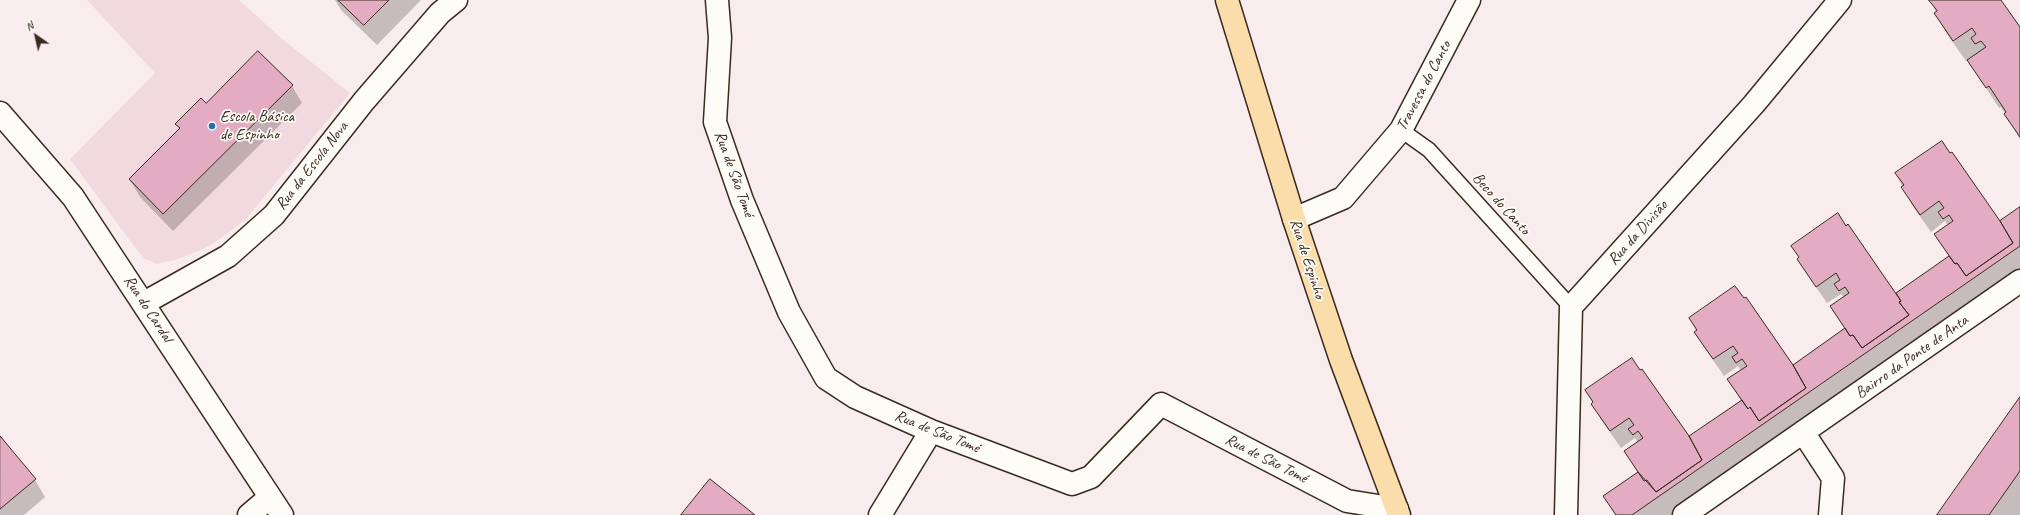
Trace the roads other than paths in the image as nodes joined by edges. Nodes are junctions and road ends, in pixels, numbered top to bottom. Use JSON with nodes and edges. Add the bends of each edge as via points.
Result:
{"nodes":[{"id":1,"x":456,"y":0,"type":"edge"},
{"id":2,"x":717,"y":0,"type":"edge"},
{"id":3,"x":1228,"y":0,"type":"edge"},
{"id":4,"x":1469,"y":0,"type":"edge"},
{"id":5,"x":1840,"y":0,"type":"edge"},
{"id":6,"x":0,"y":113,"type":"edge"},
{"id":7,"x":1402,"y":130,"type":"junction"},
{"id":8,"x":1294,"y":219,"type":"junction"},
{"id":9,"x":2020,"y":281,"type":"edge"},
{"id":10,"x":144,"y":303,"type":"junction"},
{"id":11,"x":1571,"y":307,"type":"junction"},
{"id":12,"x":931,"y":431,"type":"junction"},
{"id":13,"x":1804,"y":432,"type":"junction"},
{"id":14,"x":276,"y":506,"type":"edge"},
{"id":15,"x":1398,"y":512,"type":"edge"},
{"id":16,"x":249,"y":515,"type":"edge"},
{"id":17,"x":880,"y":515,"type":"edge"},
{"id":18,"x":1566,"y":515,"type":"edge"},
{"id":19,"x":1684,"y":515,"type":"edge"},
{"id":20,"x":1830,"y":515,"type":"edge"}],
"edges":[{"from":1,"to":10,"type":"street","name":"Rua da Escola Nova","via":[[440,13],[364,101],[274,215],[228,256]]},
{"from":2,"to":12,"type":"street","name":"Rua de São Tomé","via":[[720,38],[715,122],[742,200],[789,312],[826,378],[855,397]]},
{"from":3,"to":8,"type":"main road","name":"Rua de Espinho"},
{"from":4,"to":7,"type":"street","name":"Travessa do Canto"},
{"from":5,"to":11,"type":"street","name":"Rua da Divisão","via":[[1754,104]]},
{"from":6,"to":10,"type":"street","name":"Rua do Cardal","via":[[73,197]]},
{"from":7,"to":8,"type":"street","name":"Travessa do Canto","via":[[1343,198]]},
{"from":7,"to":11,"type":"lane","name":"Beco do Canto","via":[[1429,150]]},
{"from":8,"to":15,"type":"main road","name":"Rua de Espinho","via":[[1341,360]]},
{"from":9,"to":13,"type":"street","name":"Bairro da Ponte de Anta"},
{"from":10,"to":14,"type":"street","name":"Rua do Cardal"},
{"from":11,"to":18,"type":"street"},
{"from":12,"to":15,"type":"street","name":"Rua de São Tomé","via":[[1072,484],[1091,477],[1161,404],[1347,501]]},
{"from":12,"to":17,"type":"street"},
{"from":13,"to":19,"type":"street","name":"Bairro da Ponte de Anta"},
{"from":13,"to":20,"type":"street","via":[[1834,478]]},
{"from":14,"to":16,"type":"street"}]}
